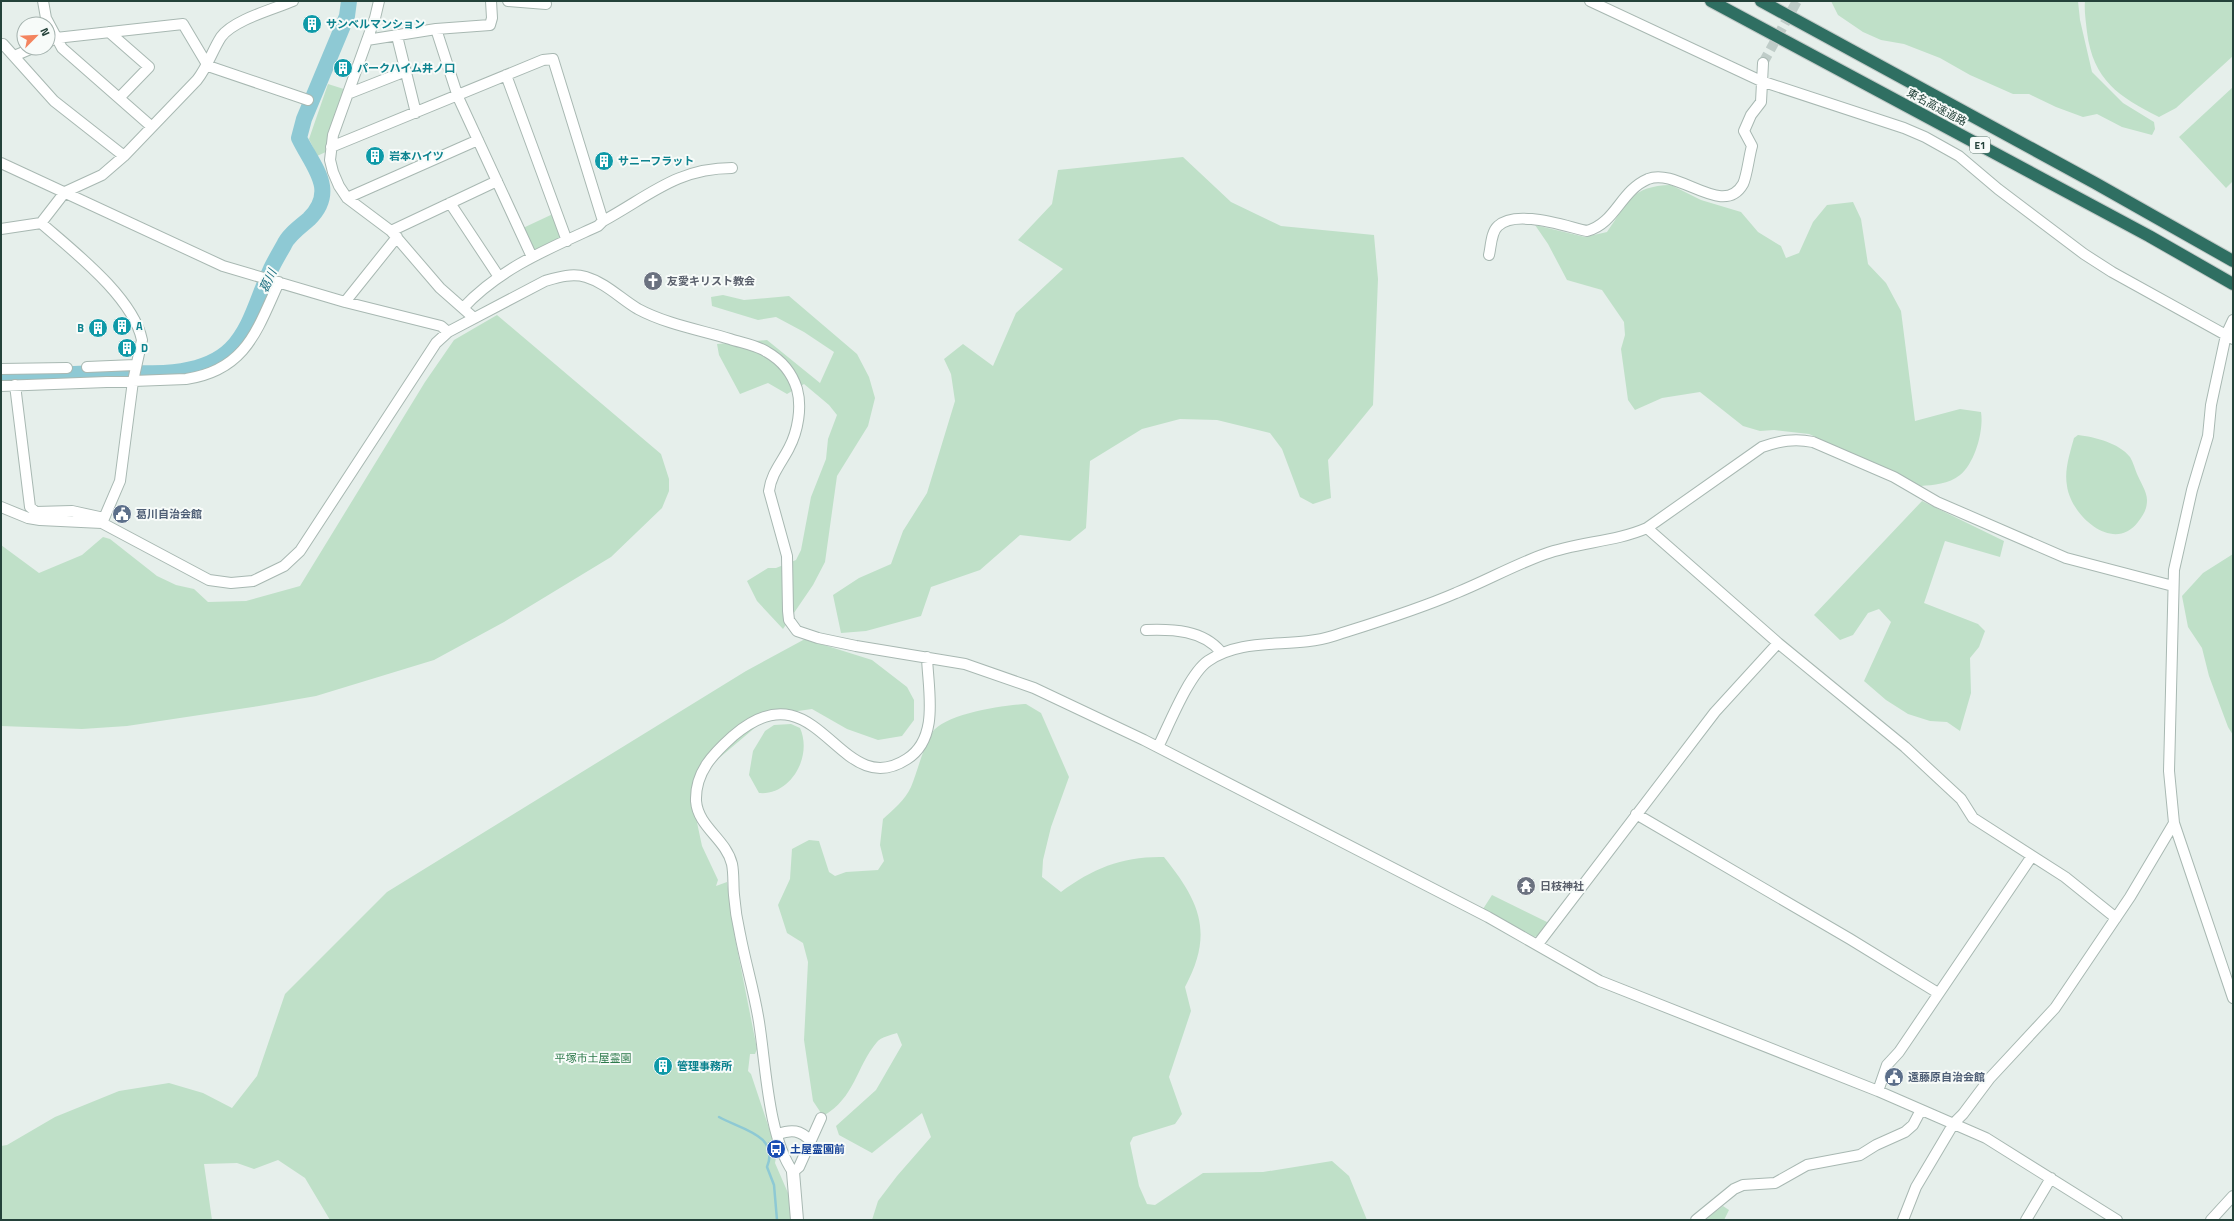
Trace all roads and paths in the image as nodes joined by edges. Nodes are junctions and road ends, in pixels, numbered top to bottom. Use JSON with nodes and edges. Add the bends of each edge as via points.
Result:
{"nodes":[{"id":1,"x":44,"y":1,"type":"edge"},
{"id":2,"x":293,"y":1,"type":"edge"},
{"id":3,"x":379,"y":1,"type":"edge"},
{"id":4,"x":491,"y":1,"type":"edge"},
{"id":5,"x":508,"y":1,"type":"edge"},
{"id":6,"x":1590,"y":1,"type":"edge"},
{"id":7,"x":1710,"y":1,"type":"edge"},
{"id":8,"x":1761,"y":1,"type":"edge"},
{"id":9,"x":546,"y":4,"type":"dead end"},
{"id":10,"x":46,"y":16,"type":"edge"},
{"id":11,"x":436,"y":29,"type":"junction"},
{"id":12,"x":109,"y":32,"type":"junction"},
{"id":13,"x":397,"y":36,"type":"junction"},
{"id":14,"x":56,"y":39,"type":"edge"},
{"id":15,"x":367,"y":40,"type":"junction"},
{"id":16,"x":56,"y":43,"type":"edge"},
{"id":17,"x":1,"y":46,"type":"edge"},
{"id":18,"x":14,"y":56,"type":"joint"},
{"id":19,"x":1763,"y":64,"type":"tunnel mouth"},
{"id":20,"x":208,"y":66,"type":"junction"},
{"id":21,"x":406,"y":71,"type":"junction"},
{"id":22,"x":506,"y":75,"type":"junction"},
{"id":23,"x":1761,"y":81,"type":"junction"},
{"id":24,"x":350,"y":93,"type":"junction"},
{"id":25,"x":458,"y":97,"type":"junction"},
{"id":26,"x":119,"y":98,"type":"junction"},
{"id":27,"x":308,"y":100,"type":"dead end"},
{"id":28,"x":416,"y":113,"type":"junction"},
{"id":29,"x":152,"y":127,"type":"junction"},
{"id":30,"x":478,"y":140,"type":"junction"},
{"id":31,"x":331,"y":147,"type":"junction"},
{"id":32,"x":124,"y":156,"type":"junction"},
{"id":33,"x":1,"y":163,"type":"edge"},
{"id":34,"x":732,"y":168,"type":"dead end"},
{"id":35,"x":497,"y":181,"type":"junction"},
{"id":36,"x":65,"y":192,"type":"junction"},
{"id":37,"x":347,"y":198,"type":"junction"},
{"id":38,"x":450,"y":203,"type":"junction"},
{"id":39,"x":603,"y":220,"type":"junction"},
{"id":40,"x":41,"y":223,"type":"junction"},
{"id":41,"x":1,"y":229,"type":"edge"},
{"id":42,"x":394,"y":234,"type":"junction"},
{"id":43,"x":567,"y":240,"type":"junction"},
{"id":44,"x":1489,"y":255,"type":"dead end"},
{"id":45,"x":532,"y":257,"type":"junction"},
{"id":46,"x":2233,"y":261,"type":"edge"},
{"id":47,"x":499,"y":277,"type":"junction"},
{"id":48,"x":279,"y":282,"type":"junction"},
{"id":49,"x":2233,"y":284,"type":"edge"},
{"id":50,"x":345,"y":302,"type":"junction"},
{"id":51,"x":463,"y":308,"type":"junction"},
{"id":52,"x":474,"y":318,"type":"junction"},
{"id":53,"x":2232,"y":322,"type":"edge"},
{"id":54,"x":448,"y":332,"type":"junction"},
{"id":55,"x":2230,"y":337,"type":"edge"},
{"id":56,"x":135,"y":365,"type":"junction"},
{"id":57,"x":86,"y":367,"type":"dead end"},
{"id":58,"x":67,"y":368,"type":"dead end"},
{"id":59,"x":1,"y":369,"type":"edge"},
{"id":60,"x":133,"y":381,"type":"junction"},
{"id":61,"x":15,"y":385,"type":"junction"},
{"id":62,"x":1,"y":386,"type":"edge"},
{"id":63,"x":1,"y":507,"type":"edge"},
{"id":64,"x":103,"y":520,"type":"junction"},
{"id":65,"x":1647,"y":528,"type":"junction"},
{"id":66,"x":2173,"y":586,"type":"junction"},
{"id":67,"x":1146,"y":630,"type":"dead end"},
{"id":68,"x":1778,"y":643,"type":"junction"},
{"id":69,"x":1221,"y":652,"type":"junction"},
{"id":70,"x":927,"y":657,"type":"junction"},
{"id":71,"x":1158,"y":747,"type":"junction"},
{"id":72,"x":1636,"y":814,"type":"junction"},
{"id":73,"x":2174,"y":823,"type":"junction"},
{"id":74,"x":2032,"y":856,"type":"junction"},
{"id":75,"x":2116,"y":918,"type":"junction"},
{"id":76,"x":1538,"y":944,"type":"junction"},
{"id":77,"x":1938,"y":993,"type":"junction"},
{"id":78,"x":2233,"y":998,"type":"edge"},
{"id":79,"x":1878,"y":1091,"type":"junction"},
{"id":80,"x":1921,"y":1110,"type":"junction"},
{"id":81,"x":821,"y":1118,"type":"dead end"},
{"id":82,"x":1954,"y":1123,"type":"junction"},
{"id":83,"x":778,"y":1134,"type":"junction"},
{"id":84,"x":811,"y":1141,"type":"junction"},
{"id":85,"x":793,"y":1172,"type":"junction"},
{"id":86,"x":2051,"y":1178,"type":"junction"},
{"id":87,"x":2233,"y":1196,"type":"edge"},
{"id":88,"x":797,"y":1220,"type":"edge"},
{"id":89,"x":1696,"y":1220,"type":"edge"},
{"id":90,"x":1903,"y":1220,"type":"edge"},
{"id":91,"x":2026,"y":1220,"type":"edge"},
{"id":92,"x":2117,"y":1220,"type":"edge"},
{"id":93,"x":2211,"y":1220,"type":"edge"}],
"edges":[{"from":1,"to":10,"type":"street"},
{"from":2,"to":20,"type":"street","via":[[226,31]]},
{"from":3,"to":15,"type":"street","via":[[376,18]]},
{"from":4,"to":11,"type":"street","via":[[490,25]]},
{"from":5,"to":9,"type":"street"},
{"from":6,"to":23,"type":"street"},
{"from":7,"to":49,"type":"highway","name":"東名高速道路","number":"E1","via":[[2149,236]]},
{"from":8,"to":46,"type":"highway","name":"東名高速道路","number":"E1"},
{"from":11,"to":13,"type":"street"},
{"from":11,"to":25,"type":"street"},
{"from":12,"to":14,"type":"street"},
{"from":12,"to":20,"type":"street","via":[[183,24]]},
{"from":12,"to":26,"type":"street","via":[[149,67]]},
{"from":13,"to":15,"type":"street"},
{"from":13,"to":21,"type":"street"},
{"from":15,"to":24,"type":"street"},
{"from":16,"to":26,"type":"street"},
{"from":17,"to":18,"type":"street","via":[[3,44]]},
{"from":18,"to":32,"type":"street","via":[[54,101]]},
{"from":19,"to":23,"type":"street"},
{"from":20,"to":27,"type":"street"},
{"from":20,"to":29,"type":"street"},
{"from":21,"to":24,"type":"street"},
{"from":21,"to":28,"type":"street"},
{"from":22,"to":25,"type":"street"},
{"from":22,"to":39,"type":"street","via":[[543,60],[553,59]]},
{"from":22,"to":43,"type":"street"},
{"from":23,"to":44,"type":"street","via":[[1761,102],[1750,115],[1744,132],[1752,146],[1744,183],[1737,193],[1728,197],[1717,197],[1669,178],[1650,179],[1632,188],[1605,223],[1587,231],[1522,218],[1511,219],[1497,226]]},
{"from":23,"to":55,"type":"street","via":[[1925,137],[1959,156],[2084,254]]},
{"from":24,"to":31,"type":"street","via":[[333,135]]},
{"from":25,"to":28,"type":"street"},
{"from":25,"to":30,"type":"street"},
{"from":26,"to":29,"type":"street"},
{"from":28,"to":31,"type":"street"},
{"from":29,"to":32,"type":"street"},
{"from":30,"to":35,"type":"street"},
{"from":30,"to":37,"type":"street"},
{"from":31,"to":37,"type":"street","via":[[330,160],[333,172]]},
{"from":32,"to":36,"type":"street","via":[[102,175]]},
{"from":33,"to":36,"type":"street"},
{"from":34,"to":39,"type":"street","via":[[717,168],[675,178]]},
{"from":35,"to":38,"type":"street"},
{"from":35,"to":45,"type":"street"},
{"from":36,"to":40,"type":"street"},
{"from":36,"to":48,"type":"street","via":[[223,266]]},
{"from":37,"to":42,"type":"street"},
{"from":38,"to":42,"type":"street"},
{"from":38,"to":47,"type":"street"},
{"from":39,"to":43,"type":"street","via":[[598,226]]},
{"from":40,"to":41,"type":"street"},
{"from":40,"to":56,"type":"street","via":[[100,276],[132,313],[142,340]]},
{"from":42,"to":50,"type":"street"},
{"from":42,"to":51,"type":"street","via":[[440,288]]},
{"from":43,"to":45,"type":"street"},
{"from":45,"to":47,"type":"street"},
{"from":47,"to":51,"type":"street","via":[[479,290]]},
{"from":48,"to":50,"type":"street"},
{"from":48,"to":60,"type":"street","via":[[252,339],[243,352],[231,362],[208,375],[198,377]]},
{"from":50,"to":54,"type":"street","via":[[441,326]]},
{"from":51,"to":52,"type":"street"},
{"from":52,"to":54,"type":"street"},
{"from":52,"to":70,"type":"street","via":[[545,282],[561,276],[575,275],[605,286],[639,309],[677,324],[753,346],[776,358],[792,377],[799,403],[796,433],[770,480],[768,491],[787,556],[786,594],[789,620],[797,631],[818,638]]},
{"from":53,"to":55,"type":"street"},
{"from":54,"to":64,"type":"street","via":[[436,343],[300,551],[284,566],[253,581],[231,583],[209,580]]},
{"from":55,"to":66,"type":"street","via":[[2211,405],[2208,436],[2192,490],[2174,570]]},
{"from":56,"to":57,"type":"street"},
{"from":56,"to":60,"type":"street"},
{"from":58,"to":59,"type":"street"},
{"from":60,"to":61,"type":"street"},
{"from":60,"to":64,"type":"street","via":[[120,481]]},
{"from":61,"to":62,"type":"street"},
{"from":61,"to":64,"type":"street","via":[[30,507],[36,512],[72,511]]},
{"from":63,"to":64,"type":"street","via":[[40,520]]},
{"from":65,"to":66,"type":"street","via":[[1762,447],[1782,440],[1801,440],[1813,442],[1894,477],[1937,502],[2066,558]]},
{"from":65,"to":68,"type":"street"},
{"from":65,"to":69,"type":"street","via":[[1634,534],[1564,547],[1456,594],[1333,636],[1311,642],[1238,647]]},
{"from":66,"to":73,"type":"street","via":[[2169,771]]},
{"from":67,"to":69,"type":"street","via":[[1198,634],[1213,642]]},
{"from":68,"to":72,"type":"street","via":[[1715,712]]},
{"from":68,"to":74,"type":"street","via":[[1905,747],[1961,799],[1973,818]]},
{"from":69,"to":71,"type":"street","via":[[1206,662],[1194,677]]},
{"from":70,"to":71,"type":"street","via":[[965,664],[1034,688]]},
{"from":70,"to":83,"type":"street","via":[[930,713],[927,732],[916,752],[901,763],[882,767],[865,765],[842,752],[809,722],[791,715],[778,715],[756,720],[734,735],[707,762],[700,776],[696,789],[698,810],[704,824],[726,850],[732,864],[740,933],[758,1011],[764,1067]]},
{"from":71,"to":76,"type":"street"},
{"from":72,"to":76,"type":"street"},
{"from":72,"to":77,"type":"street"},
{"from":73,"to":75,"type":"street"},
{"from":73,"to":78,"type":"street"},
{"from":74,"to":75,"type":"street","via":[[2065,877]]},
{"from":74,"to":77,"type":"street"},
{"from":75,"to":82,"type":"street","via":[[2055,1008],[1990,1078]]},
{"from":76,"to":79,"type":"street","via":[[1600,981]]},
{"from":77,"to":79,"type":"street","via":[[1899,1052],[1887,1065]]},
{"from":79,"to":80,"type":"street"},
{"from":80,"to":82,"type":"street"},
{"from":80,"to":89,"type":"street","via":[[1905,1132],[1860,1155],[1807,1165],[1775,1183],[1743,1185],[1734,1189]]},
{"from":81,"to":84,"type":"street"},
{"from":82,"to":86,"type":"street","via":[[1986,1138]]},
{"from":82,"to":90,"type":"street","via":[[1916,1186]]},
{"from":83,"to":84,"type":"street","via":[[794,1130],[802,1132]]},
{"from":83,"to":85,"type":"street","via":[[787,1163]]},
{"from":84,"to":85,"type":"street","via":[[799,1167]]},
{"from":85,"to":88,"type":"street"},
{"from":86,"to":91,"type":"street"},
{"from":86,"to":92,"type":"street"},
{"from":87,"to":93,"type":"street"}]}
